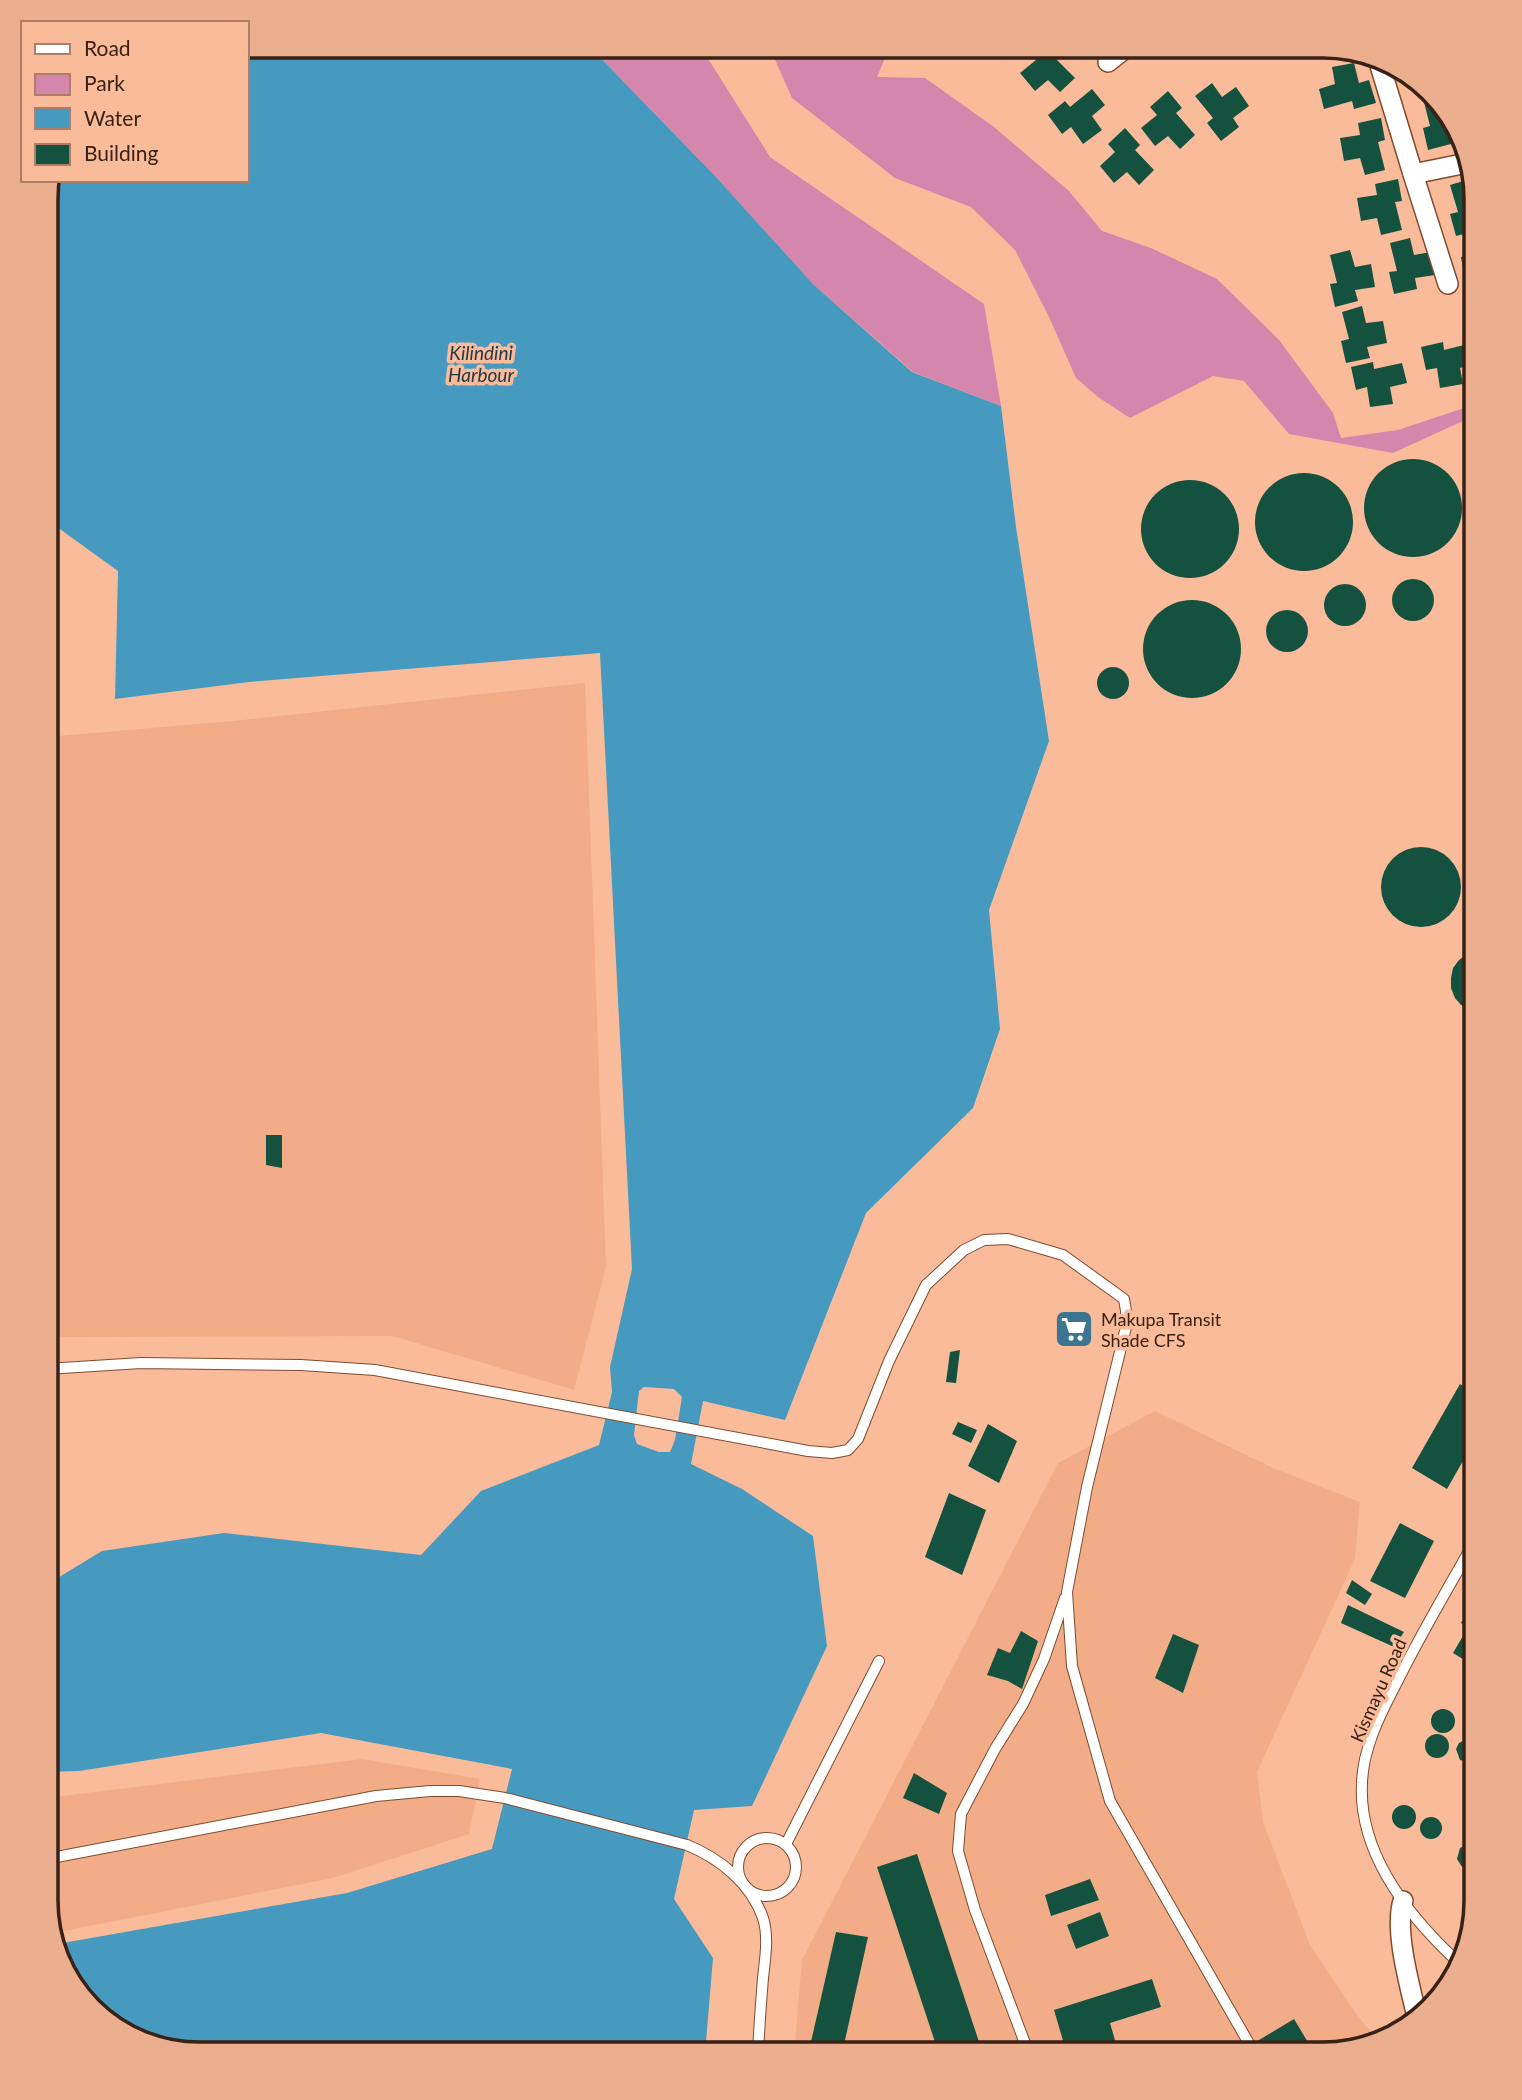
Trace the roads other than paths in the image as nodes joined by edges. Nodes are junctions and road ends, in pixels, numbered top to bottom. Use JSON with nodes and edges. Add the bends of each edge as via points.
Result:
{"nodes":[{"id":1,"x":1113,"y":58,"type":"edge"},
{"id":2,"x":1108,"y":62,"type":"dead end"},
{"id":3,"x":1381,"y":70,"type":"edge"},
{"id":4,"x":1460,"y":165,"type":"edge"},
{"id":5,"x":1413,"y":174,"type":"junction"},
{"id":6,"x":1448,"y":284,"type":"dead end"},
{"id":7,"x":58,"y":1367,"type":"edge"},
{"id":8,"x":1464,"y":1560,"type":"edge"},
{"id":9,"x":1067,"y":1592,"type":"junction"},
{"id":10,"x":879,"y":1661,"type":"dead end"},
{"id":11,"x":786,"y":1844,"type":"junction"},
{"id":12,"x":58,"y":1857,"type":"edge"},
{"id":13,"x":745,"y":1886,"type":"junction"},
{"id":14,"x":1403,"y":1901,"type":"junction"},
{"id":15,"x":1453,"y":1957,"type":"edge"},
{"id":16,"x":1415,"y":2008,"type":"edge"},
{"id":17,"x":759,"y":2042,"type":"edge"},
{"id":18,"x":1024,"y":2042,"type":"edge"},
{"id":19,"x":1248,"y":2042,"type":"edge"}],
"edges":[{"from":1,"to":2,"type":"street"},
{"from":3,"to":5,"type":"street"},
{"from":4,"to":5,"type":"street"},
{"from":5,"to":6,"type":"street"},
{"from":7,"to":9,"type":"lane","via":[[141,1363],[375,1370],[832,1453],[848,1450],[858,1439],[888,1361],[926,1285],[964,1250],[984,1240],[1009,1239],[1063,1255],[1124,1299],[1126,1311]]},
{"from":8,"to":14,"type":"lane","name":"Kismayu Road","via":[[1381,1713],[1365,1758],[1364,1813],[1376,1855]]},
{"from":9,"to":18,"type":"lane","via":[[1045,1659],[961,1814],[961,1863]]},
{"from":9,"to":19,"type":"lane","via":[[1072,1666],[1110,1801]]},
{"from":10,"to":11,"type":"lane"},
{"from":11,"to":13,"type":"lane","via":[[770,1837],[745,1847],[738,1871]]},
{"from":11,"to":13,"type":"lane","via":[[797,1868],[786,1889],[766,1896]]},
{"from":12,"to":13,"type":"lane","via":[[376,1796],[459,1791],[505,1798],[687,1845],[705,1852]]},
{"from":13,"to":17,"type":"lane","via":[[763,1919],[766,1943]]},
{"from":14,"to":15,"type":"lane","name":"Kismayu Road"},
{"from":14,"to":16,"type":"street","via":[[1405,1967]]}]}
